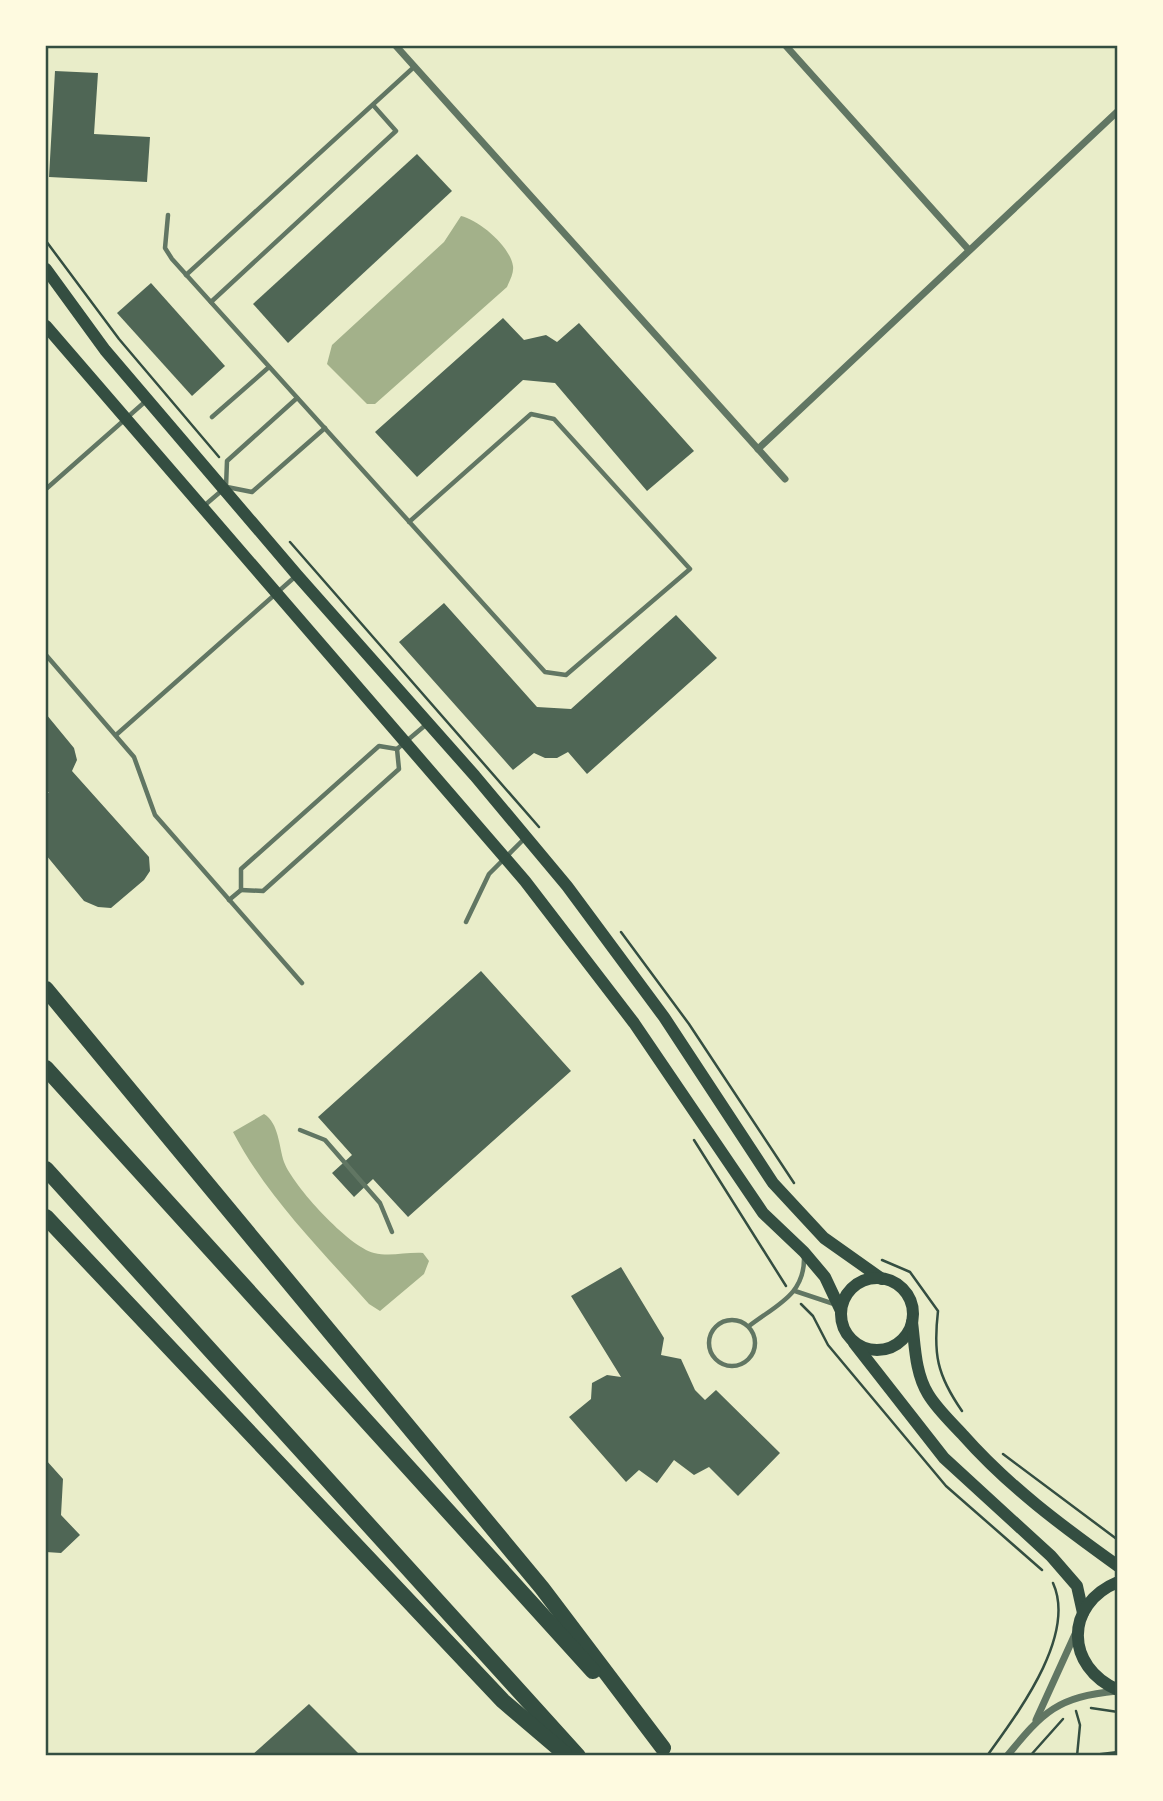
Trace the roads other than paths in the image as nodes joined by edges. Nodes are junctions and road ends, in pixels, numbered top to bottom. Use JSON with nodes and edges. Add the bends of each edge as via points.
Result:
{"nodes":[{"id":1,"x":396,"y":46,"type":"edge"},
{"id":2,"x":786,"y":46,"type":"edge"},
{"id":3,"x":415,"y":67,"type":"junction"},
{"id":4,"x":373,"y":105,"type":"junction"},
{"id":5,"x":1118,"y":111,"type":"edge"},
{"id":6,"x":168,"y":215,"type":"dead end"},
{"id":7,"x":969,"y":250,"type":"junction"},
{"id":8,"x":46,"y":269,"type":"edge"},
{"id":9,"x":186,"y":275,"type":"junction"},
{"id":10,"x":211,"y":303,"type":"junction"},
{"id":11,"x":46,"y":326,"type":"edge"},
{"id":12,"x":269,"y":367,"type":"junction"},
{"id":13,"x":297,"y":398,"type":"junction"},
{"id":14,"x":148,"y":399,"type":"junction"},
{"id":15,"x":212,"y":417,"type":"dead end"},
{"id":16,"x":126,"y":418,"type":"junction"},
{"id":17,"x":325,"y":428,"type":"junction"},
{"id":18,"x":758,"y":449,"type":"junction"},
{"id":19,"x":785,"y":479,"type":"dead end"},
{"id":20,"x":225,"y":488,"type":"junction"},
{"id":21,"x":46,"y":489,"type":"edge"},
{"id":22,"x":201,"y":508,"type":"junction"},
{"id":23,"x":410,"y":522,"type":"junction"},
{"id":24,"x":297,"y":575,"type":"junction"},
{"id":25,"x":274,"y":593,"type":"junction"},
{"id":26,"x":46,"y":655,"type":"edge"},
{"id":27,"x":428,"y":723,"type":"junction"},
{"id":28,"x":116,"y":735,"type":"junction"},
{"id":29,"x":401,"y":746,"type":"junction"},
{"id":30,"x":527,"y":836,"type":"junction"},
{"id":31,"x":505,"y":857,"type":"junction"},
{"id":32,"x":241,"y":890,"type":"junction"},
{"id":33,"x":229,"y":900,"type":"junction"},
{"id":34,"x":466,"y":922,"type":"dead end"},
{"id":35,"x":302,"y":984,"type":"dead end"},
{"id":36,"x":46,"y":989,"type":"edge"},
{"id":37,"x":46,"y":1068,"type":"edge"},
{"id":38,"x":300,"y":1130,"type":"dead end"},
{"id":39,"x":46,"y":1169,"type":"edge"},
{"id":40,"x":46,"y":1217,"type":"edge"},
{"id":41,"x":392,"y":1231,"type":"dead end"},
{"id":42,"x":804,"y":1252,"type":"junction"},
{"id":43,"x":883,"y":1279,"type":"junction"},
{"id":44,"x":795,"y":1291,"type":"junction"},
{"id":45,"x":840,"y":1308,"type":"junction"},
{"id":46,"x":912,"y":1322,"type":"junction"},
{"id":47,"x":749,"y":1326,"type":"junction"},
{"id":48,"x":854,"y":1343,"type":"junction"},
{"id":49,"x":1118,"y":1566,"type":"edge"},
{"id":50,"x":1118,"y":1582,"type":"edge"},
{"id":51,"x":1083,"y":1613,"type":"junction"},
{"id":52,"x":1078,"y":1629,"type":"junction"},
{"id":53,"x":1118,"y":1690,"type":"edge"},
{"id":54,"x":1035,"y":1721,"type":"junction"},
{"id":55,"x":666,"y":1752,"type":"edge"},
{"id":56,"x":567,"y":1755,"type":"edge"},
{"id":57,"x":578,"y":1755,"type":"edge"},
{"id":58,"x":1007,"y":1755,"type":"edge"}],
"edges":[{"from":1,"to":3,"type":"street"},
{"from":2,"to":7,"type":"street"},
{"from":3,"to":4,"type":"lane"},
{"from":3,"to":18,"type":"street"},
{"from":4,"to":9,"type":"lane"},
{"from":4,"to":10,"type":"lane","via":[[397,131]]},
{"from":5,"to":7,"type":"street"},
{"from":6,"to":9,"type":"lane","via":[[165,248]]},
{"from":7,"to":18,"type":"street"},
{"from":8,"to":14,"type":"main road","via":[[94,337]]},
{"from":9,"to":10,"type":"lane"},
{"from":10,"to":12,"type":"lane"},
{"from":11,"to":16,"type":"main road"},
{"from":12,"to":13,"type":"lane"},
{"from":12,"to":15,"type":"lane"},
{"from":13,"to":17,"type":"lane"},
{"from":13,"to":20,"type":"lane","via":[[227,461]]},
{"from":14,"to":16,"type":"lane"},
{"from":14,"to":20,"type":"main road"},
{"from":16,"to":21,"type":"lane"},
{"from":16,"to":22,"type":"main road"},
{"from":17,"to":20,"type":"lane","via":[[252,492]]},
{"from":17,"to":23,"type":"lane"},
{"from":18,"to":19,"type":"street"},
{"from":20,"to":22,"type":"lane"},
{"from":20,"to":24,"type":"main road"},
{"from":22,"to":25,"type":"main road"},
{"from":23,"to":23,"type":"lane","via":[[545,672],[566,675],[690,569],[554,419],[531,414]]},
{"from":24,"to":25,"type":"lane"},
{"from":24,"to":27,"type":"main road"},
{"from":25,"to":28,"type":"lane"},
{"from":25,"to":29,"type":"main road"},
{"from":26,"to":28,"type":"lane"},
{"from":27,"to":29,"type":"lane"},
{"from":27,"to":30,"type":"main road"},
{"from":28,"to":33,"type":"lane","via":[[140,768],[155,815]]},
{"from":29,"to":31,"type":"main road"},
{"from":29,"to":32,"type":"lane","via":[[399,769],[263,891]]},
{"from":29,"to":32,"type":"lane","via":[[379,746],[241,869]]},
{"from":30,"to":31,"type":"lane"},
{"from":30,"to":43,"type":"main road","via":[[664,1017],[773,1183],[824,1238]]},
{"from":31,"to":34,"type":"lane","via":[[479,890]]},
{"from":31,"to":42,"type":"main road","via":[[634,1023],[763,1213]]},
{"from":32,"to":33,"type":"lane"},
{"from":33,"to":35,"type":"lane"},
{"from":36,"to":55,"type":"highway","via":[[542,1588]]},
{"from":37,"to":55,"type":"highway"},
{"from":38,"to":41,"type":"lane","via":[[325,1140],[380,1203]]},
{"from":39,"to":57,"type":"highway"},
{"from":40,"to":56,"type":"highway","via":[[503,1701]]},
{"from":42,"to":44,"type":"lane","via":[[802,1280]]},
{"from":42,"to":45,"type":"main road","via":[[825,1277]]},
{"from":43,"to":45,"type":"main road","via":[[854,1285]]},
{"from":43,"to":46,"type":"main road","via":[[907,1293]]},
{"from":44,"to":45,"type":"lane"},
{"from":44,"to":47,"type":"lane"},
{"from":45,"to":48,"type":"main road","via":[[843,1329]]},
{"from":46,"to":48,"type":"main road","via":[[904,1339],[894,1346],[870,1350]]},
{"from":46,"to":49,"type":"main road","via":[[919,1373],[944,1415],[1029,1500]]},
{"from":47,"to":47,"type":"lane","via":[[725,1320],[712,1329],[708,1345],[715,1359],[729,1367],[749,1359],[755,1346]]},
{"from":48,"to":51,"type":"main road","via":[[944,1458],[1067,1574],[1077,1586]]},
{"from":50,"to":51,"type":"main road","via":[[1092,1599]]},
{"from":51,"to":52,"type":"main road"},
{"from":52,"to":53,"type":"main road","via":[[1080,1652],[1092,1674]]},
{"from":52,"to":54,"type":"street"},
{"from":53,"to":54,"type":"street","via":[[1072,1698]]},
{"from":54,"to":58,"type":"street"}]}
